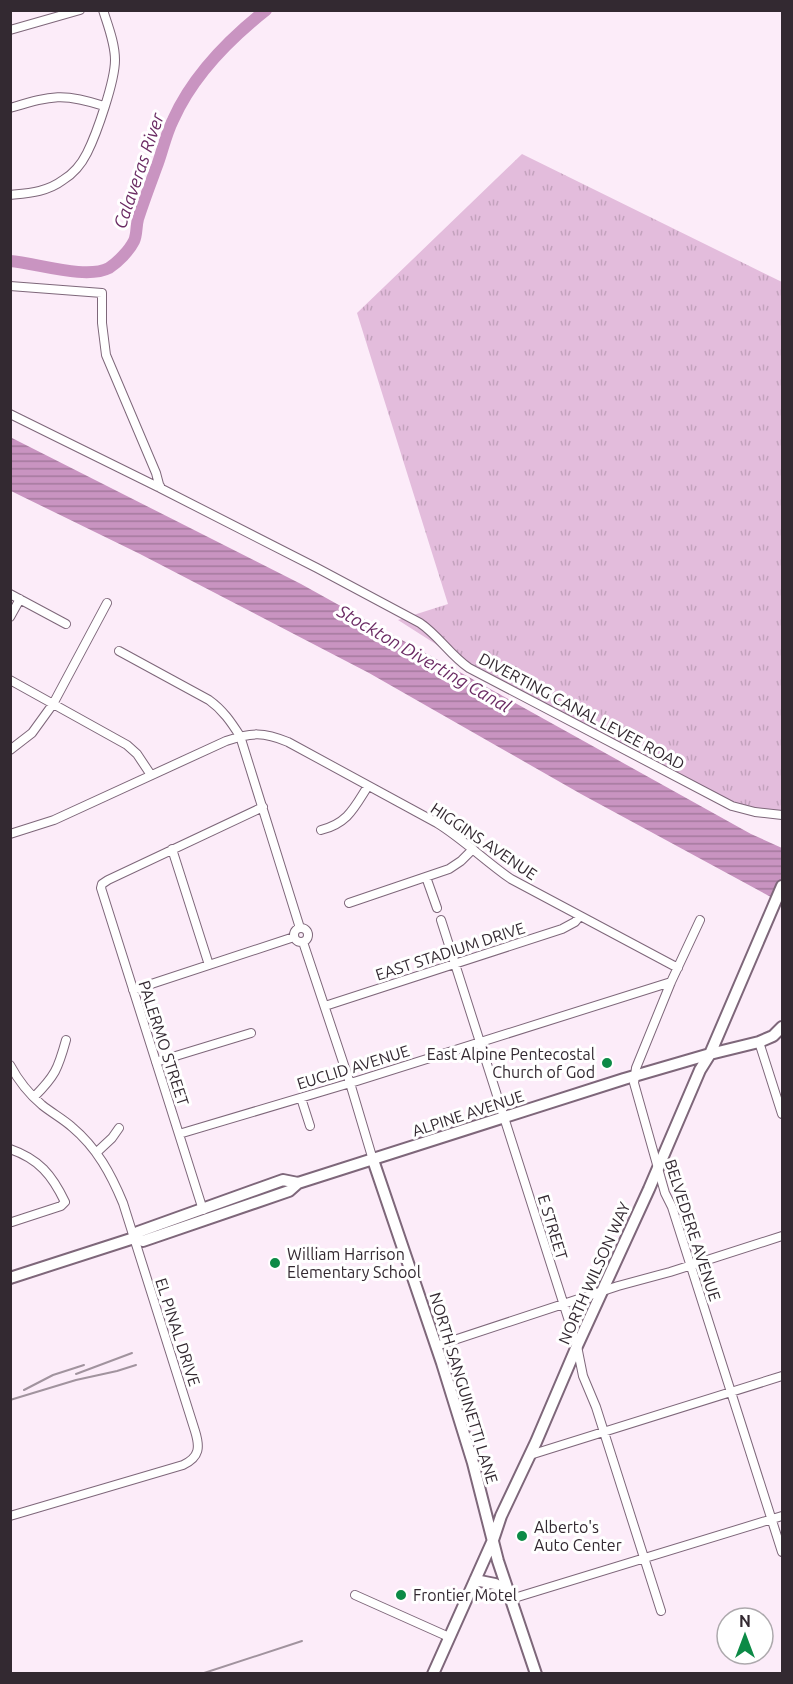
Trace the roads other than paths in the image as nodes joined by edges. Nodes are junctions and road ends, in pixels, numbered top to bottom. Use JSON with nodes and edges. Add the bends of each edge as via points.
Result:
{"nodes":[{"id":1,"x":80,"y":10,"type":"edge"},
{"id":2,"x":103,"y":10,"type":"edge"},
{"id":3,"x":10,"y":30,"type":"edge"},
{"id":4,"x":104,"y":106,"type":"junction"},
{"id":5,"x":10,"y":108,"type":"edge"},
{"id":6,"x":10,"y":195,"type":"edge"},
{"id":7,"x":10,"y":286,"type":"edge"},
{"id":8,"x":10,"y":414,"type":"edge"},
{"id":9,"x":160,"y":487,"type":"junction"},
{"id":10,"x":10,"y":594,"type":"edge"},
{"id":11,"x":20,"y":599,"type":"junction"},
{"id":12,"x":107,"y":603,"type":"dead end"},
{"id":13,"x":10,"y":617,"type":"edge"},
{"id":14,"x":66,"y":624,"type":"dead end"},
{"id":15,"x":119,"y":651,"type":"dead end"},
{"id":16,"x":10,"y":681,"type":"edge"},
{"id":17,"x":53,"y":704,"type":"junction"},
{"id":18,"x":240,"y":736,"type":"junction"},
{"id":19,"x":10,"y":750,"type":"edge"},
{"id":20,"x":151,"y":775,"type":"junction"},
{"id":21,"x":368,"y":786,"type":"junction"},
{"id":22,"x":263,"y":807,"type":"junction"},
{"id":23,"x":783,"y":815,"type":"edge"},
{"id":24,"x":321,"y":830,"type":"dead end"},
{"id":25,"x":10,"y":834,"type":"edge"},
{"id":26,"x":172,"y":849,"type":"junction"},
{"id":27,"x":473,"y":849,"type":"junction"},
{"id":28,"x":426,"y":878,"type":"junction"},
{"id":29,"x":783,"y":886,"type":"edge"},
{"id":30,"x":349,"y":903,"type":"dead end"},
{"id":31,"x":437,"y":908,"type":"dead end"},
{"id":32,"x":580,"y":916,"type":"junction"},
{"id":33,"x":441,"y":920,"type":"dead end"},
{"id":34,"x":700,"y":920,"type":"dead end"},
{"id":35,"x":300,"y":928,"type":"junction"},
{"id":36,"x":294,"y":937,"type":"junction"},
{"id":37,"x":303,"y":942,"type":"junction"},
{"id":38,"x":454,"y":963,"type":"junction"},
{"id":39,"x":209,"y":965,"type":"junction"},
{"id":40,"x":678,"y":968,"type":"junction"},
{"id":41,"x":671,"y":982,"type":"junction"},
{"id":42,"x":133,"y":990,"type":"junction"},
{"id":43,"x":325,"y":1006,"type":"junction"},
{"id":44,"x":783,"y":1026,"type":"edge"},
{"id":45,"x":251,"y":1033,"type":"dead end"},
{"id":46,"x":66,"y":1040,"type":"dead end"},
{"id":47,"x":480,"y":1042,"type":"junction"},
{"id":48,"x":759,"y":1042,"type":"junction"},
{"id":49,"x":710,"y":1054,"type":"junction"},
{"id":50,"x":156,"y":1062,"type":"junction"},
{"id":51,"x":10,"y":1065,"type":"edge"},
{"id":52,"x":634,"y":1076,"type":"junction"},
{"id":53,"x":350,"y":1083,"type":"junction"},
{"id":54,"x":34,"y":1097,"type":"junction"},
{"id":55,"x":301,"y":1098,"type":"junction"},
{"id":56,"x":783,"y":1114,"type":"edge"},
{"id":57,"x":504,"y":1117,"type":"junction"},
{"id":58,"x":310,"y":1126,"type":"dead end"},
{"id":59,"x":119,"y":1128,"type":"dead end"},
{"id":60,"x":179,"y":1134,"type":"junction"},
{"id":61,"x":10,"y":1149,"type":"edge"},
{"id":62,"x":97,"y":1152,"type":"junction"},
{"id":63,"x":373,"y":1160,"type":"junction"},
{"id":64,"x":658,"y":1168,"type":"junction"},
{"id":65,"x":298,"y":1183,"type":"junction"},
{"id":66,"x":203,"y":1210,"type":"junction"},
{"id":67,"x":12,"y":1222,"type":"dead end"},
{"id":68,"x":783,"y":1236,"type":"edge"},
{"id":69,"x":134,"y":1238,"type":"junction"},
{"id":70,"x":690,"y":1265,"type":"junction"},
{"id":71,"x":10,"y":1278,"type":"edge"},
{"id":72,"x":602,"y":1292,"type":"junction"},
{"id":73,"x":563,"y":1305,"type":"junction"},
{"id":74,"x":436,"y":1346,"type":"junction"},
{"id":75,"x":577,"y":1346,"type":"junction"},
{"id":76,"x":783,"y":1376,"type":"edge"},
{"id":77,"x":731,"y":1392,"type":"junction"},
{"id":78,"x":604,"y":1432,"type":"junction"},
{"id":79,"x":530,"y":1455,"type":"junction"},
{"id":80,"x":10,"y":1516,"type":"edge"},
{"id":81,"x":783,"y":1516,"type":"edge"},
{"id":82,"x":772,"y":1519,"type":"junction"},
{"id":83,"x":493,"y":1540,"type":"junction"},
{"id":84,"x":783,"y":1552,"type":"edge"},
{"id":85,"x":645,"y":1559,"type":"junction"},
{"id":86,"x":475,"y":1580,"type":"junction"},
{"id":87,"x":355,"y":1595,"type":"dead end"},
{"id":88,"x":509,"y":1595,"type":"junction"},
{"id":89,"x":661,"y":1611,"type":"dead end"},
{"id":90,"x":449,"y":1637,"type":"junction"},
{"id":91,"x":433,"y":1674,"type":"edge"},
{"id":92,"x":536,"y":1674,"type":"edge"}],
"edges":[{"from":1,"to":3,"type":"street"},
{"from":2,"to":4,"type":"street","via":[[115,58]]},
{"from":4,"to":5,"type":"street","via":[[53,97]]},
{"from":4,"to":6,"type":"street","via":[[78,168],[39,192]]},
{"from":7,"to":9,"type":"street","via":[[102,293],[106,355]]},
{"from":8,"to":9,"type":"street"},
{"from":9,"to":23,"type":"street","name":"DIVERTING CANAL LEVEE ROAD","via":[[420,623],[469,668],[732,806]]},
{"from":10,"to":11,"type":"street"},
{"from":11,"to":13,"type":"street"},
{"from":11,"to":14,"type":"street"},
{"from":12,"to":17,"type":"street"},
{"from":15,"to":18,"type":"street","via":[[209,700],[220,708]]},
{"from":16,"to":17,"type":"street"},
{"from":17,"to":19,"type":"street","via":[[32,733]]},
{"from":17,"to":20,"type":"street","via":[[127,746]]},
{"from":18,"to":20,"type":"street"},
{"from":18,"to":21,"type":"street","name":"HIGGINS AVENUE","via":[[276,737]]},
{"from":18,"to":22,"type":"street"},
{"from":20,"to":25,"type":"street","via":[[54,820]]},
{"from":21,"to":24,"type":"street","via":[[349,816]]},
{"from":21,"to":27,"type":"street","name":"HIGGINS AVENUE","via":[[456,835]]},
{"from":22,"to":26,"type":"street"},
{"from":22,"to":35,"type":"street"},
{"from":26,"to":39,"type":"street"},
{"from":26,"to":42,"type":"street","name":"PALERMO STREET","via":[[102,885]]},
{"from":27,"to":28,"type":"street","via":[[449,869]]},
{"from":27,"to":32,"type":"street","name":"HIGGINS AVENUE","via":[[511,879]]},
{"from":28,"to":30,"type":"street"},
{"from":28,"to":31,"type":"street"},
{"from":29,"to":49,"type":"street","name":"NORTH WILSON WAY"},
{"from":32,"to":38,"type":"street","name":"EAST STADIUM DRIVE","via":[[562,929]]},
{"from":32,"to":40,"type":"street","name":"HIGGINS AVENUE"},
{"from":33,"to":38,"type":"street","name":"E STREET"},
{"from":34,"to":40,"type":"street"},
{"from":35,"to":36,"type":"street"},
{"from":35,"to":37,"type":"street","via":[[307,932]]},
{"from":36,"to":37,"type":"street"},
{"from":36,"to":39,"type":"street"},
{"from":37,"to":43,"type":"street","name":"NORTH SANGUINETTI LANE"},
{"from":38,"to":43,"type":"street","name":"EAST STADIUM DRIVE"},
{"from":38,"to":47,"type":"street","name":"E STREET"},
{"from":39,"to":42,"type":"street"},
{"from":40,"to":41,"type":"street"},
{"from":41,"to":47,"type":"street","name":"EUCLID AVENUE"},
{"from":41,"to":52,"type":"street"},
{"from":42,"to":50,"type":"street","name":"PALERMO STREET"},
{"from":43,"to":53,"type":"street","name":"NORTH SANGUINETTI LANE"},
{"from":44,"to":48,"type":"street","name":"ALPINE AVENUE"},
{"from":45,"to":50,"type":"street"},
{"from":46,"to":54,"type":"street","via":[[57,1069]]},
{"from":47,"to":53,"type":"street","name":"EUCLID AVENUE"},
{"from":47,"to":57,"type":"street","name":"E STREET"},
{"from":48,"to":49,"type":"street","name":"ALPINE AVENUE"},
{"from":48,"to":56,"type":"street"},
{"from":49,"to":52,"type":"street","name":"ALPINE AVENUE"},
{"from":49,"to":64,"type":"street","name":"NORTH WILSON WAY"},
{"from":50,"to":60,"type":"street","name":"PALERMO STREET"},
{"from":51,"to":54,"type":"street","name":"EL PINAL DRIVE"},
{"from":52,"to":57,"type":"street","name":"ALPINE AVENUE"},
{"from":52,"to":64,"type":"street","name":"BELVEDERE AVENUE"},
{"from":53,"to":55,"type":"street","name":"EUCLID AVENUE"},
{"from":53,"to":63,"type":"street","name":"NORTH SANGUINETTI LANE"},
{"from":54,"to":62,"type":"street","name":"EL PINAL DRIVE","via":[[72,1126]]},
{"from":55,"to":58,"type":"street"},
{"from":55,"to":60,"type":"street","name":"EUCLID AVENUE"},
{"from":57,"to":63,"type":"street","name":"ALPINE AVENUE"},
{"from":57,"to":73,"type":"street","name":"E STREET"},
{"from":59,"to":62,"type":"street"},
{"from":60,"to":66,"type":"street","name":"PALERMO STREET"},
{"from":61,"to":67,"type":"street","via":[[43,1168],[65,1202]]},
{"from":62,"to":69,"type":"street","name":"EL PINAL DRIVE","via":[[116,1185]]},
{"from":63,"to":65,"type":"street","name":"ALPINE AVENUE"},
{"from":63,"to":74,"type":"street","name":"NORTH SANGUINETTI LANE"},
{"from":64,"to":70,"type":"street","name":"BELVEDERE AVENUE"},
{"from":64,"to":72,"type":"street","name":"NORTH WILSON WAY"},
{"from":65,"to":66,"type":"street","name":"ALPINE AVENUE","via":[[283,1180]]},
{"from":65,"to":69,"type":"street","name":"ALPINE AVENUE","via":[[290,1191],[143,1241]]},
{"from":66,"to":69,"type":"street","name":"ALPINE AVENUE","via":[[138,1232]]},
{"from":68,"to":70,"type":"street"},
{"from":69,"to":71,"type":"street","name":"ALPINE AVENUE"},
{"from":69,"to":80,"type":"street","name":"EL PINAL DRIVE","via":[[199,1441],[197,1453],[183,1465]]},
{"from":70,"to":72,"type":"street"},
{"from":70,"to":77,"type":"street","name":"BELVEDERE AVENUE"},
{"from":72,"to":73,"type":"street"},
{"from":72,"to":75,"type":"street","name":"NORTH WILSON WAY"},
{"from":73,"to":74,"type":"street"},
{"from":73,"to":75,"type":"street","name":"E STREET"},
{"from":74,"to":83,"type":"street","name":"NORTH SANGUINETTI LANE"},
{"from":75,"to":78,"type":"street","name":"E STREET","via":[[583,1376]]},
{"from":75,"to":79,"type":"street","name":"NORTH WILSON WAY"},
{"from":76,"to":77,"type":"street"},
{"from":77,"to":78,"type":"street"},
{"from":77,"to":82,"type":"street","name":"BELVEDERE AVENUE"},
{"from":78,"to":79,"type":"street"},
{"from":78,"to":85,"type":"street","name":"E STREET"},
{"from":79,"to":83,"type":"street","name":"NORTH WILSON WAY"},
{"from":81,"to":82,"type":"street"},
{"from":82,"to":84,"type":"street","name":"BELVEDERE AVENUE"},
{"from":82,"to":85,"type":"street"},
{"from":83,"to":86,"type":"street","name":"NORTH WILSON WAY"},
{"from":83,"to":88,"type":"street","name":"NORTH SANGUINETTI LANE"},
{"from":85,"to":88,"type":"street"},
{"from":85,"to":89,"type":"street","name":"E STREET"},
{"from":86,"to":88,"type":"street","via":[[495,1584]]},
{"from":86,"to":90,"type":"street","name":"NORTH WILSON WAY"},
{"from":87,"to":90,"type":"street"},
{"from":88,"to":92,"type":"street","name":"NORTH SANGUINETTI LANE"},
{"from":90,"to":91,"type":"street","name":"NORTH WILSON WAY"}]}
